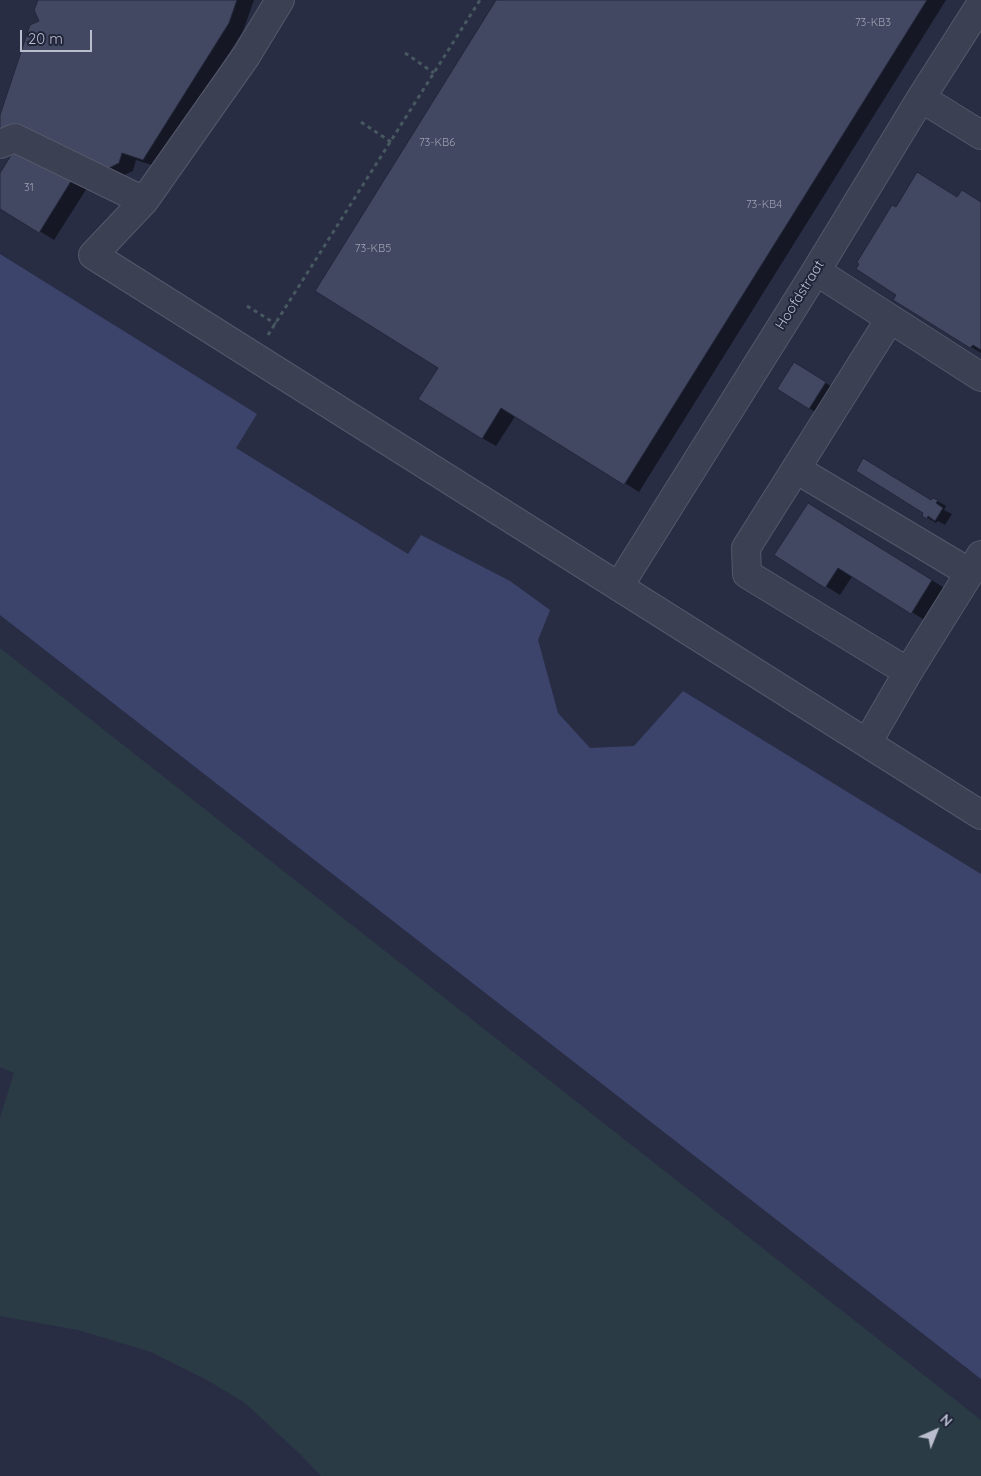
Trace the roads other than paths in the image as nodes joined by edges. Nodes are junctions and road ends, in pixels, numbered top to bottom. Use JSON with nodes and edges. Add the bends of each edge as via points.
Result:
{"nodes":[{"id":1,"x":280,"y":0,"type":"edge"},
{"id":2,"x":981,"y":4,"type":"edge"},
{"id":3,"x":921,"y":98,"type":"junction"},
{"id":4,"x":981,"y":135,"type":"edge"},
{"id":5,"x":0,"y":144,"type":"edge"},
{"id":6,"x":144,"y":201,"type":"junction"},
{"id":7,"x":816,"y":271,"type":"junction"},
{"id":8,"x":890,"y":320,"type":"junction"},
{"id":9,"x":981,"y":377,"type":"edge"},
{"id":10,"x":796,"y":469,"type":"junction"},
{"id":11,"x":975,"y":564,"type":"edge"},
{"id":12,"x":618,"y":586,"type":"junction"},
{"id":13,"x":908,"y":672,"type":"junction"},
{"id":14,"x":867,"y":743,"type":"junction"},
{"id":15,"x":981,"y":814,"type":"edge"}],
"edges":[{"from":1,"to":6,"type":"street","via":[[246,56]]},
{"from":2,"to":3,"type":"street","name":"Hoofdstraat"},
{"from":3,"to":4,"type":"street"},
{"from":3,"to":7,"type":"street","name":"Hoofdstraat"},
{"from":5,"to":6,"type":"street","via":[[15,138]]},
{"from":6,"to":12,"type":"street","via":[[92,254]]},
{"from":7,"to":8,"type":"street"},
{"from":7,"to":12,"type":"street","name":"Hoofdstraat"},
{"from":8,"to":9,"type":"street"},
{"from":8,"to":10,"type":"street"},
{"from":10,"to":11,"type":"street"},
{"from":10,"to":13,"type":"street","via":[[746,548],[747,574]]},
{"from":11,"to":13,"type":"street"},
{"from":12,"to":14,"type":"street"},
{"from":13,"to":14,"type":"street"},
{"from":14,"to":15,"type":"street"}]}
